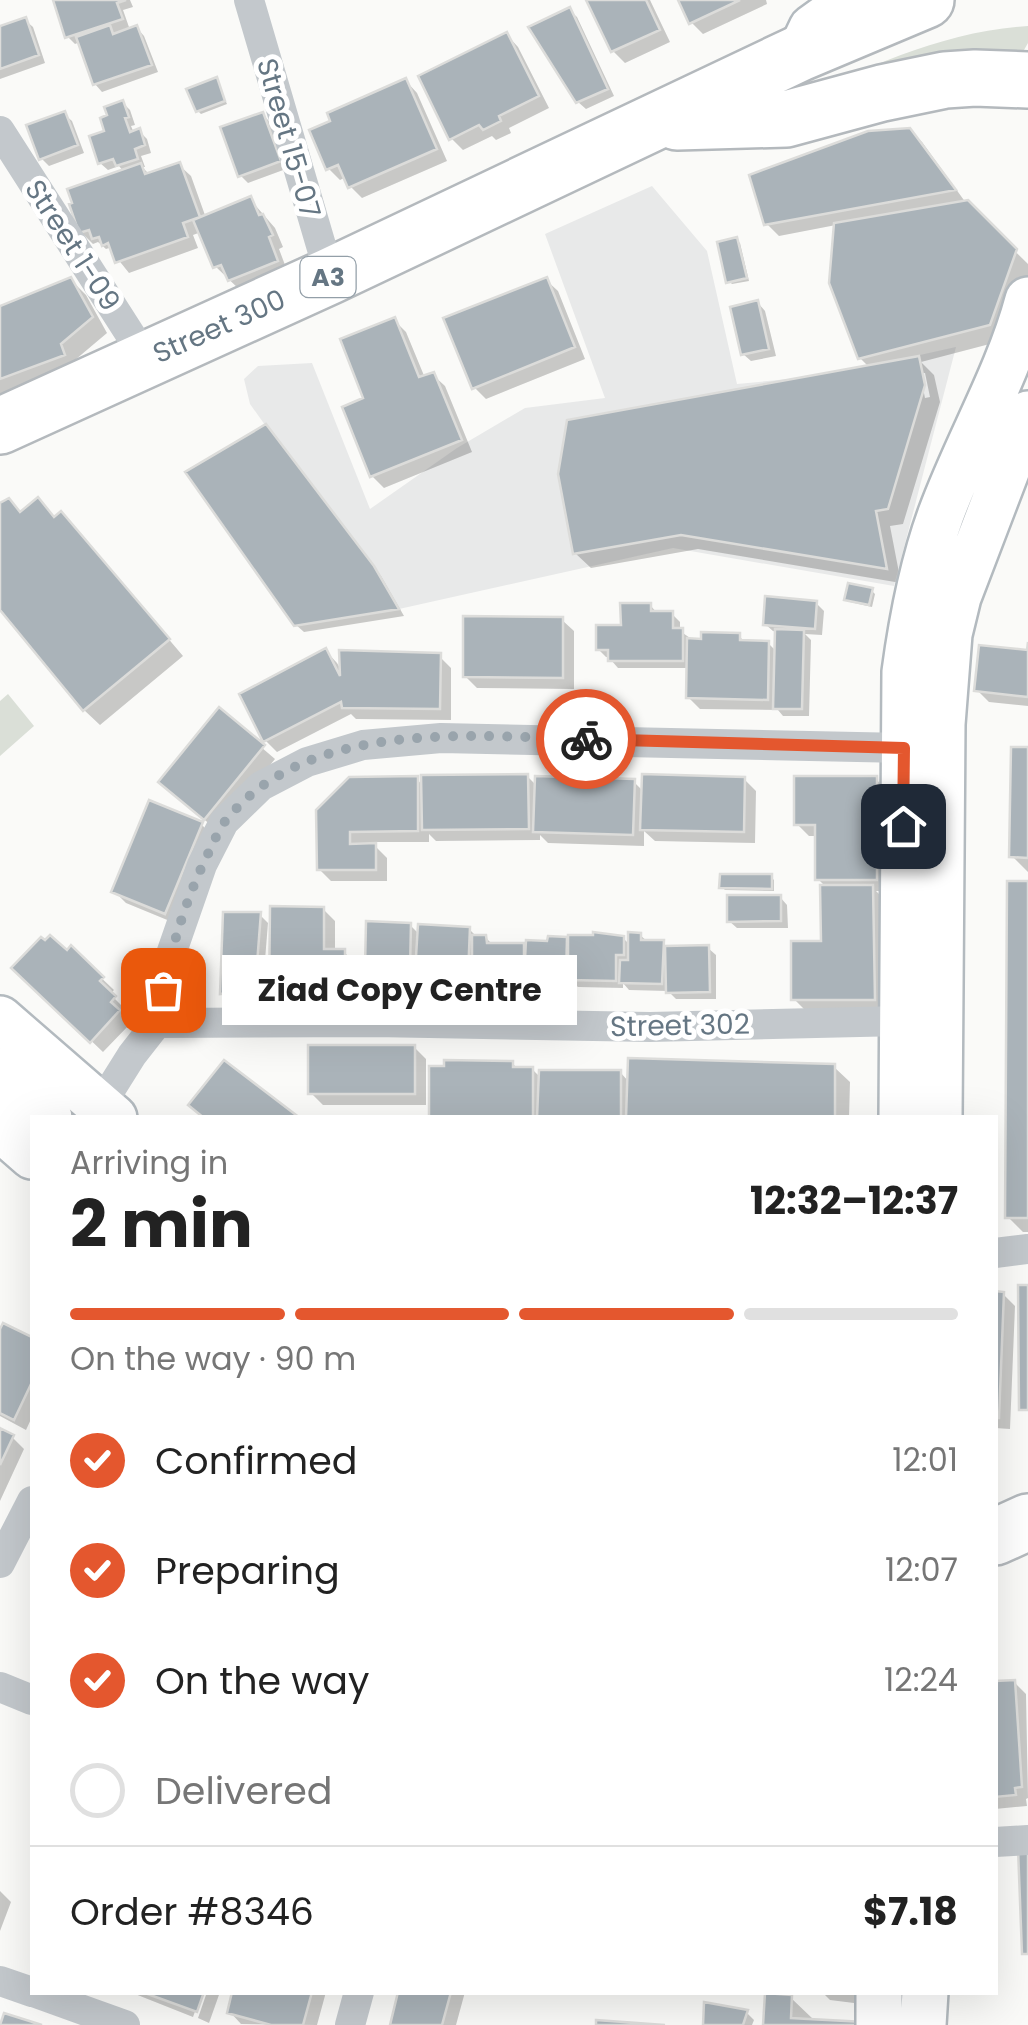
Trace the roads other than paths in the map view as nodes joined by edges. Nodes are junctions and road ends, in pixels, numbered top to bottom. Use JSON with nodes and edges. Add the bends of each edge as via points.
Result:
{"nodes":[{"id":1,"x":249,"y":0,"type":"edge"},
{"id":2,"x":851,"y":0,"type":"edge"},
{"id":3,"x":926,"y":0,"type":"edge"},
{"id":4,"x":800,"y":52,"type":"junction"},
{"id":5,"x":1028,"y":80,"type":"edge"},
{"id":6,"x":654,"y":123,"type":"junction"},
{"id":7,"x":0,"y":131,"type":"edge"},
{"id":8,"x":330,"y":276,"type":"junction"},
{"id":9,"x":1028,"y":300,"type":"edge"},
{"id":10,"x":146,"y":359,"type":"junction"},
{"id":11,"x":1028,"y":414,"type":"edge"},
{"id":12,"x":0,"y":426,"type":"edge"},
{"id":13,"x":1004,"y":452,"type":"edge"},
{"id":14,"x":904,"y":748,"type":"junction"},
{"id":15,"x":0,"y":1020,"type":"edge"},
{"id":16,"x":904,"y":1021,"type":"junction"},
{"id":17,"x":157,"y":1022,"type":"junction"},
{"id":18,"x":0,"y":1076,"type":"edge"},
{"id":19,"x":107,"y":1112,"type":"edge"},
{"id":20,"x":41,"y":1115,"type":"edge"},
{"id":21,"x":902,"y":1115,"type":"edge"},
{"id":22,"x":939,"y":1115,"type":"edge"},
{"id":23,"x":0,"y":1128,"type":"edge"},
{"id":24,"x":30,"y":1154,"type":"edge"},
{"id":25,"x":1028,"y":1249,"type":"edge"},
{"id":26,"x":998,"y":1254,"type":"edge"},
{"id":27,"x":998,"y":1498,"type":"edge"},
{"id":28,"x":1028,"y":1498,"type":"edge"},
{"id":29,"x":30,"y":1506,"type":"edge"},
{"id":30,"x":1028,"y":1522,"type":"edge"},
{"id":31,"x":998,"y":1536,"type":"edge"},
{"id":32,"x":0,"y":1563,"type":"edge"},
{"id":33,"x":0,"y":1687,"type":"edge"},
{"id":34,"x":30,"y":1699,"type":"edge"},
{"id":35,"x":1028,"y":1840,"type":"edge"},
{"id":36,"x":998,"y":1842,"type":"edge"},
{"id":37,"x":0,"y":1981,"type":"edge"},
{"id":38,"x":30,"y":1991,"type":"edge"},
{"id":39,"x":41,"y":1995,"type":"edge"},
{"id":40,"x":358,"y":1995,"type":"edge"},
{"id":41,"x":879,"y":1995,"type":"edge"},
{"id":42,"x":925,"y":1995,"type":"edge"},
{"id":43,"x":125,"y":2025,"type":"edge"},
{"id":44,"x":350,"y":2025,"type":"edge"},
{"id":45,"x":878,"y":2025,"type":"edge"},
{"id":46,"x":923,"y":2025,"type":"edge"}],
"edges":[{"from":1,"to":8,"type":"street","name":"Street 15-07"},
{"from":2,"to":4,"type":"main road","via":[[812,28]]},
{"from":3,"to":4,"type":"highway","number":"A3"},
{"from":4,"to":6,"type":"highway","number":"A3"},
{"from":5,"to":6,"type":"highway","via":[[945,80],[786,118]]},
{"from":6,"to":8,"type":"highway","name":"Street 300","number":"A3"},
{"from":7,"to":10,"type":"street","name":"Street 1-09"},
{"from":8,"to":10,"type":"highway","name":"Street 300","number":"A3"},
{"from":9,"to":13,"type":"main road","via":[[1006,368]]},
{"from":10,"to":12,"type":"highway","name":"Street 300","number":"A3"},
{"from":11,"to":13,"type":"main road"},
{"from":13,"to":14,"type":"main road","via":[[940,518],[914,613]]},
{"from":13,"to":22,"type":"main road","via":[[950,634],[942,724]]},
{"from":14,"to":16,"type":"main road"},
{"from":14,"to":17,"type":"street","via":[[441,738],[363,745],[307,762],[261,786],[224,822],[174,944]]},
{"from":15,"to":19,"type":"main road"},
{"from":16,"to":17,"type":"street","name":"Street 302","via":[[650,1027]]},
{"from":16,"to":21,"type":"main road"},
{"from":17,"to":19,"type":"street","via":[[132,1055]]},
{"from":18,"to":20,"type":"highway"},
{"from":23,"to":24,"type":"main road"},
{"from":25,"to":26,"type":"street"},
{"from":27,"to":28,"type":"highway"},
{"from":29,"to":32,"type":"street"},
{"from":30,"to":31,"type":"highway"},
{"from":33,"to":34,"type":"street"},
{"from":35,"to":36,"type":"street"},
{"from":37,"to":38,"type":"street"},
{"from":39,"to":43,"type":"street"},
{"from":40,"to":44,"type":"street"},
{"from":41,"to":45,"type":"main road"},
{"from":42,"to":46,"type":"main road"}]}
